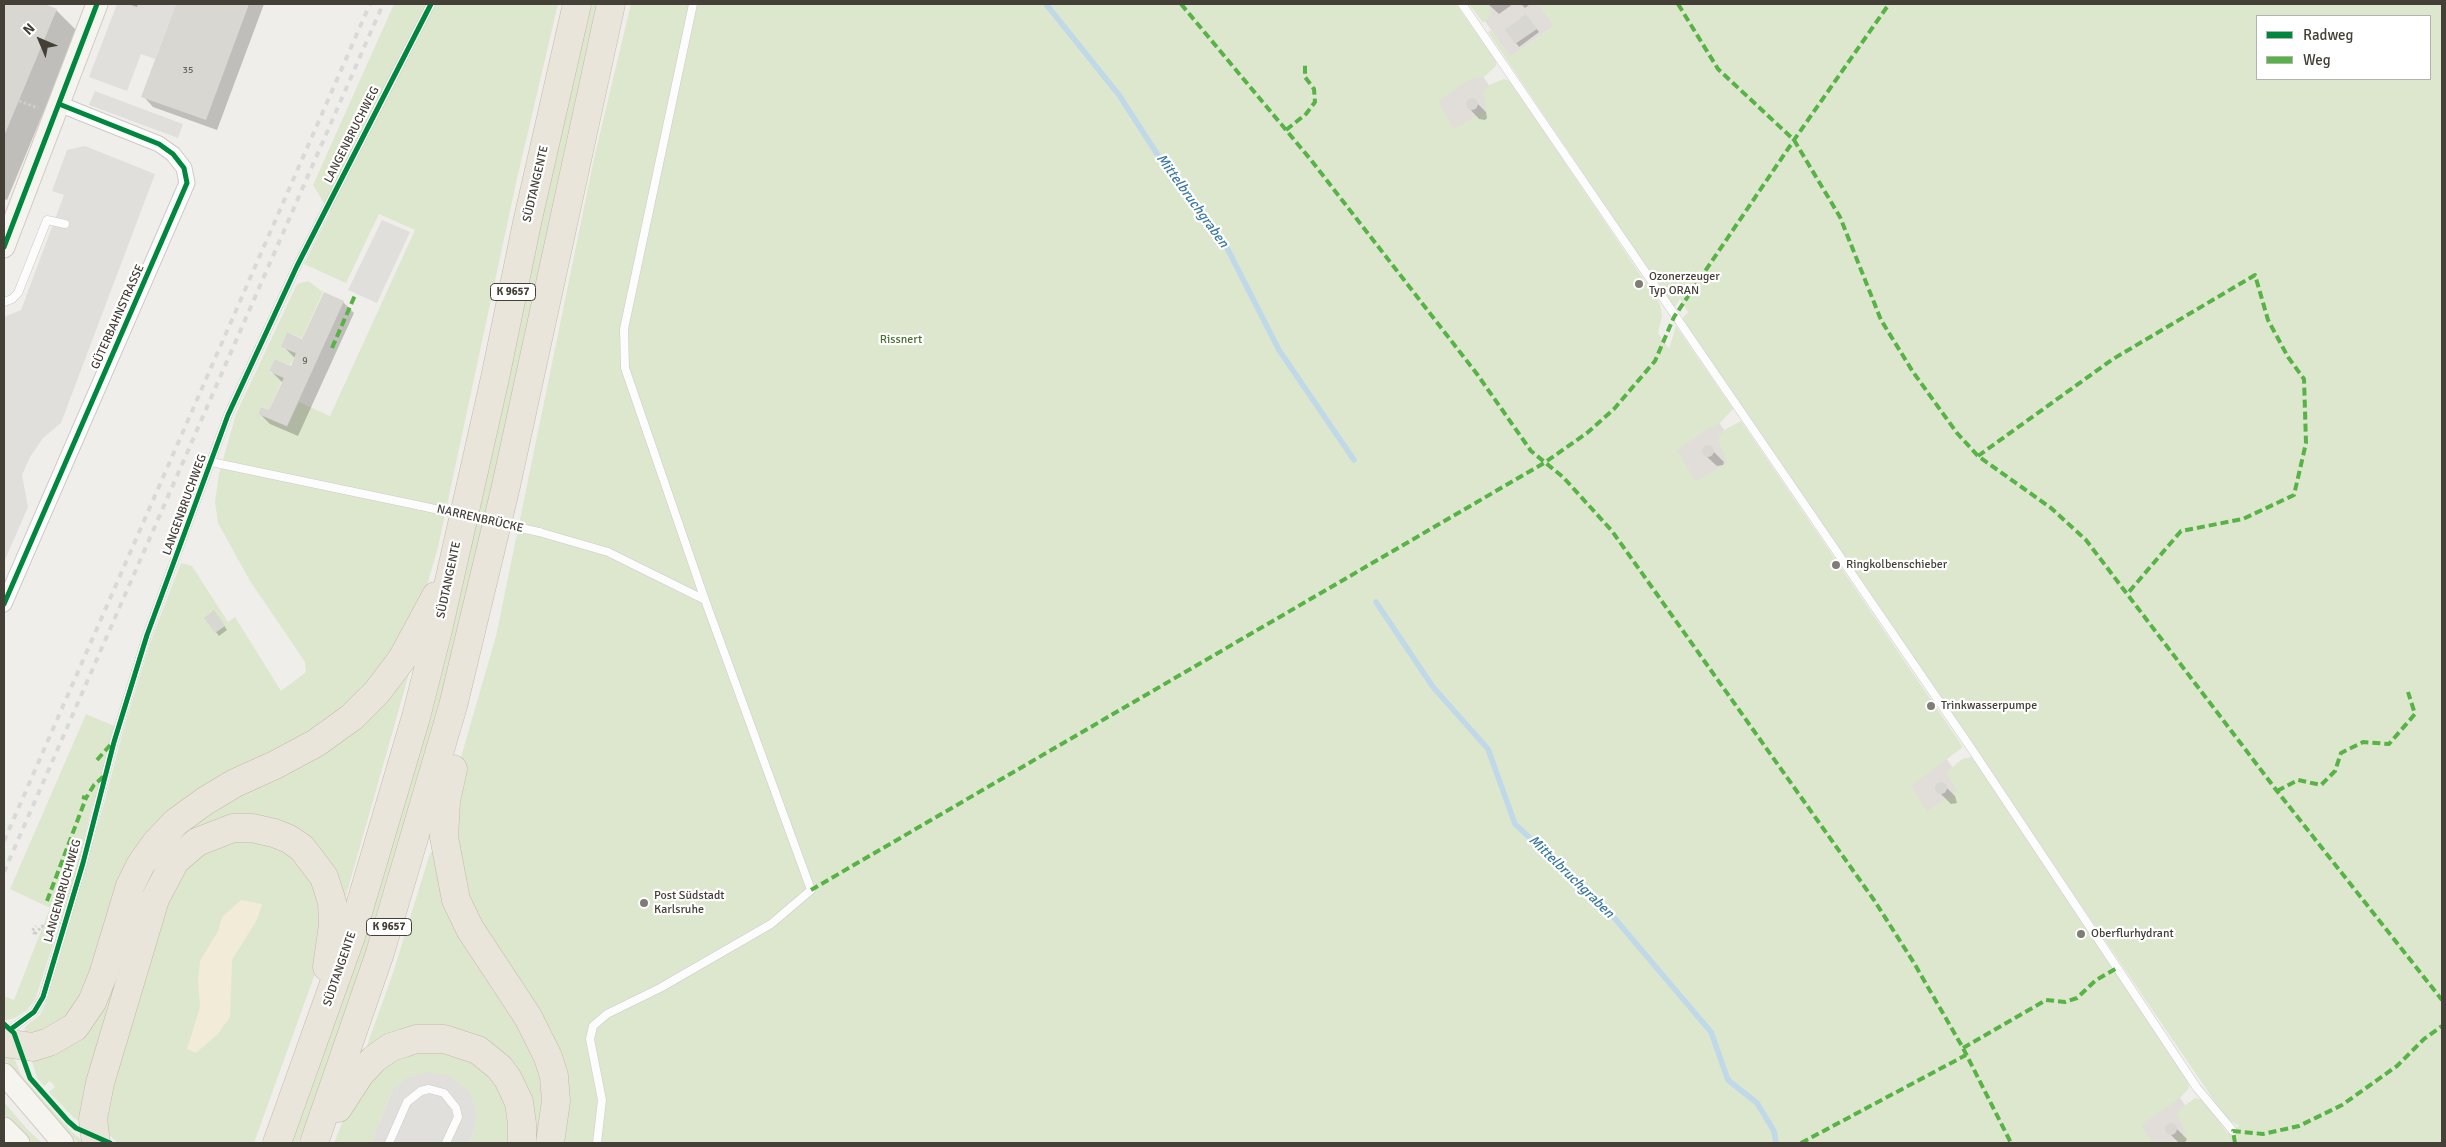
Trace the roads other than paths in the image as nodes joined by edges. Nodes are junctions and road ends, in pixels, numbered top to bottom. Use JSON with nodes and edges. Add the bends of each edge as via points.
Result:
{"nodes":[{"id":1,"x":97,"y":4,"type":"edge"},
{"id":2,"x":431,"y":4,"type":"edge"},
{"id":3,"x":578,"y":4,"type":"edge"},
{"id":4,"x":610,"y":4,"type":"edge"},
{"id":5,"x":693,"y":4,"type":"edge"},
{"id":6,"x":1462,"y":4,"type":"edge"},
{"id":7,"x":58,"y":104,"type":"junction"},
{"id":8,"x":65,"y":224,"type":"dead end"},
{"id":9,"x":4,"y":247,"type":"edge"},
{"id":10,"x":4,"y":302,"type":"edge"},
{"id":11,"x":211,"y":462,"type":"junction"},
{"id":12,"x":452,"y":563,"type":"junction"},
{"id":13,"x":706,"y":600,"type":"junction"},
{"id":14,"x":4,"y":604,"type":"edge"},
{"id":15,"x":453,"y":706,"type":"junction"},
{"id":16,"x":328,"y":1006,"type":"junction"},
{"id":17,"x":11,"y":1039,"type":"edge"},
{"id":18,"x":4,"y":1074,"type":"edge"},
{"id":19,"x":4,"y":1128,"type":"edge"},
{"id":20,"x":2233,"y":1130,"type":"dead end"},
{"id":21,"x":19,"y":1143,"type":"edge"},
{"id":22,"x":63,"y":1143,"type":"edge"},
{"id":23,"x":96,"y":1143,"type":"edge"},
{"id":24,"x":277,"y":1143,"type":"edge"},
{"id":25,"x":314,"y":1143,"type":"edge"},
{"id":26,"x":389,"y":1143,"type":"edge"},
{"id":27,"x":446,"y":1143,"type":"edge"},
{"id":28,"x":522,"y":1143,"type":"edge"},
{"id":29,"x":550,"y":1143,"type":"edge"},
{"id":30,"x":597,"y":1143,"type":"edge"}],
"edges":[{"from":1,"to":7,"type":"main road"},
{"from":2,"to":11,"type":"lane","name":"LANGENBRUCHWEG","via":[[297,266],[249,366]]},
{"from":3,"to":12,"type":"highway","name":"SÜDTANGENTE","number":"K 9657"},
{"from":4,"to":15,"type":"highway","number":"K 9657","via":[[506,486]]},
{"from":5,"to":13,"type":"lane","via":[[624,329],[624,368]]},
{"from":6,"to":20,"type":"lane","via":[[1971,748],[2197,1088]]},
{"from":7,"to":9,"type":"main road"},
{"from":7,"to":14,"type":"street","name":"GÜTERBAHNSTRASSE","via":[[159,144],[184,168],[187,184]]},
{"from":8,"to":10,"type":"lane","via":[[47,220],[18,293]]},
{"from":11,"to":13,"type":"lane","name":"NARRENBRÜCKE","bridge":true,"via":[[539,532],[608,552]]},
{"from":11,"to":17,"type":"lane","name":"LANGENBRUCHWEG","via":[[147,635],[116,733],[83,863],[43,997]]},
{"from":12,"to":16,"type":"highway","name":"SÜDTANGENTE","number":"K 9657","via":[[403,764]]},
{"from":12,"to":17,"type":"highway","via":[[402,660],[352,718],[275,766],[235,783],[205,801],[166,832],[141,864],[130,886],[103,975],[85,1014],[75,1027],[33,1047]]},
{"from":13,"to":30,"type":"lane","via":[[811,890],[770,924],[660,988],[607,1014],[593,1026],[590,1039],[602,1100]]},
{"from":15,"to":25,"type":"highway","number":"K 9657","via":[[383,944]]},
{"from":15,"to":29,"type":"highway","via":[[454,767],[446,801],[445,828],[448,868],[456,900],[470,929],[528,1017],[548,1057],[554,1076],[556,1101]]},
{"from":16,"to":23,"type":"highway","via":[[326,972],[334,924],[332,902],[324,877],[312,859],[289,839],[252,828],[233,828],[197,842],[175,861],[155,899],[100,1083],[94,1119]]},
{"from":16,"to":24,"type":"highway","name":"SÜDTANGENTE","number":"K 9657"},
{"from":18,"to":22,"type":"main road"},
{"from":19,"to":21,"type":"main road"},
{"from":25,"to":28,"type":"highway","via":[[360,1074],[374,1059],[391,1047],[432,1038],[468,1045],[500,1068],[519,1102]]},
{"from":26,"to":27,"type":"lane","via":[[407,1102],[429,1089],[444,1094],[456,1108],[458,1117]]}]}
